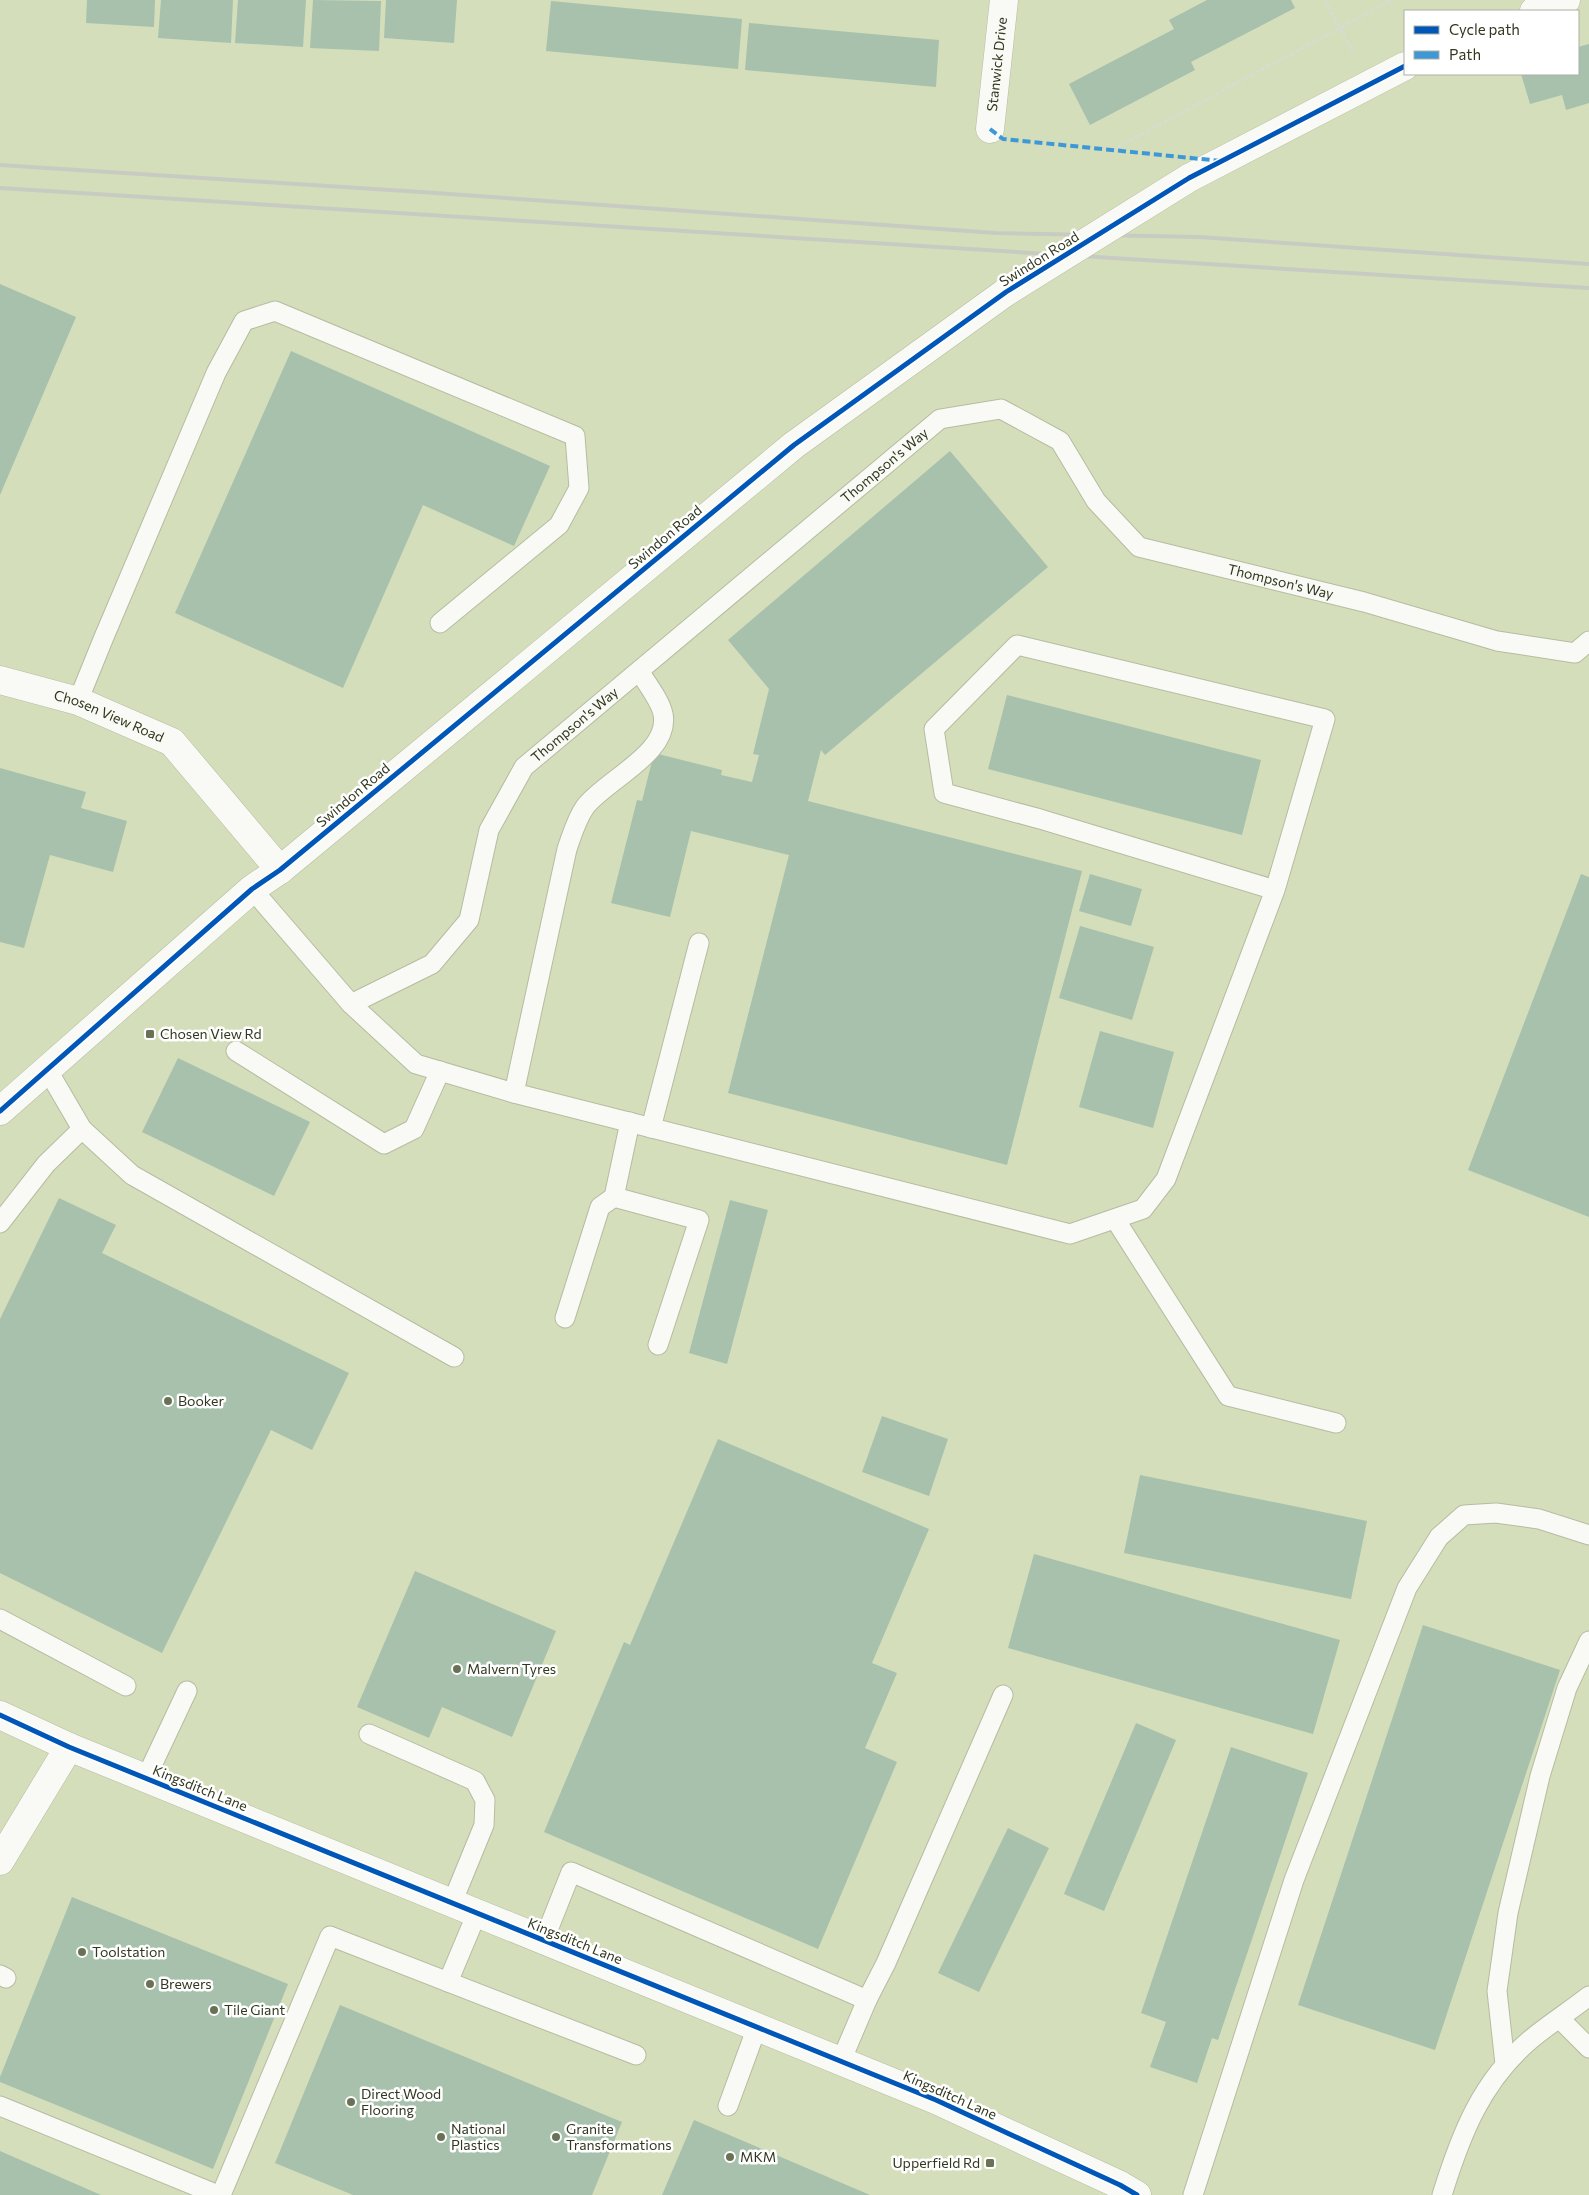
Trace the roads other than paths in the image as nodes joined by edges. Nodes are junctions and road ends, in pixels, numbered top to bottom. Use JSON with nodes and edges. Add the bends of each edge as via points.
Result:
{"nodes":[{"id":1,"x":1004,"y":0,"type":"edge"},
{"id":2,"x":1566,"y":0,"type":"edge"},
{"id":3,"x":1537,"y":10,"type":"edge"},
{"id":4,"x":1404,"y":66,"type":"edge"},
{"id":5,"x":990,"y":129,"type":"dead end"},
{"id":6,"x":440,"y":624,"type":"dead end"},
{"id":7,"x":1582,"y":647,"type":"edge"},
{"id":8,"x":639,"y":671,"type":"junction"},
{"id":9,"x":0,"y":680,"type":"edge"},
{"id":10,"x":78,"y":701,"type":"junction"},
{"id":11,"x":280,"y":870,"type":"junction"},
{"id":12,"x":252,"y":889,"type":"junction"},
{"id":13,"x":1275,"y":890,"type":"junction"},
{"id":14,"x":699,"y":943,"type":"dead end"},
{"id":15,"x":351,"y":1004,"type":"junction"},
{"id":16,"x":236,"y":1051,"type":"dead end"},
{"id":17,"x":47,"y":1069,"type":"junction"},
{"id":18,"x":440,"y":1071,"type":"junction"},
{"id":19,"x":514,"y":1093,"type":"junction"},
{"id":20,"x":0,"y":1111,"type":"edge"},
{"id":21,"x":630,"y":1122,"type":"junction"},
{"id":22,"x":651,"y":1128,"type":"junction"},
{"id":23,"x":82,"y":1130,"type":"junction"},
{"id":24,"x":614,"y":1198,"type":"junction"},
{"id":25,"x":1115,"y":1219,"type":"junction"},
{"id":26,"x":0,"y":1223,"type":"edge"},
{"id":27,"x":566,"y":1318,"type":"dead end"},
{"id":28,"x":658,"y":1345,"type":"dead end"},
{"id":29,"x":454,"y":1357,"type":"dead end"},
{"id":30,"x":1336,"y":1424,"type":"dead end"},
{"id":31,"x":1589,"y":1535,"type":"edge"},
{"id":32,"x":0,"y":1619,"type":"edge"},
{"id":33,"x":1589,"y":1641,"type":"edge"},
{"id":34,"x":126,"y":1686,"type":"dead end"},
{"id":35,"x":187,"y":1691,"type":"dead end"},
{"id":36,"x":1004,"y":1695,"type":"dead end"},
{"id":37,"x":0,"y":1715,"type":"edge"},
{"id":38,"x":369,"y":1734,"type":"dead end"},
{"id":39,"x":69,"y":1747,"type":"junction"},
{"id":40,"x":146,"y":1778,"type":"junction"},
{"id":41,"x":0,"y":1861,"type":"edge"},
{"id":42,"x":452,"y":1903,"type":"junction"},
{"id":43,"x":477,"y":1913,"type":"junction"},
{"id":44,"x":544,"y":1940,"type":"junction"},
{"id":45,"x":448,"y":1982,"type":"junction"},
{"id":46,"x":1589,"y":1996,"type":"edge"},
{"id":47,"x":867,"y":2000,"type":"junction"},
{"id":48,"x":1560,"y":2019,"type":"junction"},
{"id":49,"x":757,"y":2027,"type":"junction"},
{"id":50,"x":1589,"y":2048,"type":"edge"},
{"id":51,"x":636,"y":2055,"type":"dead end"},
{"id":52,"x":841,"y":2061,"type":"junction"},
{"id":53,"x":1505,"y":2064,"type":"junction"},
{"id":54,"x":0,"y":2106,"type":"edge"},
{"id":55,"x":728,"y":2106,"type":"dead end"},
{"id":56,"x":1124,"y":2192,"type":"edge"},
{"id":57,"x":219,"y":2195,"type":"edge"},
{"id":58,"x":1193,"y":2195,"type":"edge"},
{"id":59,"x":1442,"y":2195,"type":"edge"}],
"edges":[{"from":1,"to":5,"type":"street","name":"Stanwick Drive"},
{"from":2,"to":3,"type":"street"},
{"from":4,"to":11,"type":"street","name":"Swindon Road","bridge":true,"via":[[1189,178],[1006,292],[794,445]]},
{"from":6,"to":10,"type":"lane","via":[[560,525],[580,488],[575,436],[275,311],[244,321],[216,373]]},
{"from":7,"to":8,"type":"lane","name":"Thompson's Way","via":[[1498,641],[1364,602],[1139,547],[1096,501],[1060,441],[1000,409],[940,419]]},
{"from":8,"to":15,"type":"lane","name":"Thompson's Way","via":[[524,767],[489,830],[469,920],[432,964]]},
{"from":8,"to":19,"type":"lane","via":[[663,713],[664,729],[656,744],[586,806],[576,822]]},
{"from":9,"to":10,"type":"street","name":"Chosen View Road"},
{"from":10,"to":11,"type":"street","name":"Chosen View Road","via":[[172,742]]},
{"from":11,"to":12,"type":"street","name":"Swindon Road"},
{"from":12,"to":15,"type":"lane"},
{"from":12,"to":17,"type":"street","name":"Swindon Road"},
{"from":13,"to":13,"type":"lane","via":[[944,793],[934,729],[1017,644],[1325,719]]},
{"from":13,"to":25,"type":"lane","via":[[1166,1179],[1143,1209]]},
{"from":14,"to":22,"type":"lane"},
{"from":15,"to":18,"type":"lane","via":[[416,1064]]},
{"from":16,"to":18,"type":"lane","via":[[384,1144],[414,1129]]},
{"from":17,"to":20,"type":"street","name":"Swindon Road"},
{"from":17,"to":23,"type":"lane"},
{"from":18,"to":19,"type":"lane"},
{"from":19,"to":21,"type":"lane"},
{"from":21,"to":22,"type":"lane"},
{"from":21,"to":24,"type":"lane"},
{"from":22,"to":25,"type":"lane","via":[[1070,1234]]},
{"from":23,"to":26,"type":"lane","via":[[46,1164]]},
{"from":23,"to":29,"type":"lane","via":[[132,1175]]},
{"from":24,"to":27,"type":"lane","via":[[600,1207]]},
{"from":24,"to":28,"type":"lane","via":[[699,1220]]},
{"from":25,"to":30,"type":"lane","via":[[1228,1396]]},
{"from":31,"to":58,"type":"lane","via":[[1539,1519],[1496,1513],[1464,1515],[1439,1537],[1407,1588],[1294,1880]]},
{"from":32,"to":34,"type":"lane"},
{"from":33,"to":53,"type":"lane","via":[[1568,1688],[1540,1776],[1508,1913],[1497,1991]]},
{"from":35,"to":40,"type":"lane"},
{"from":36,"to":47,"type":"lane"},
{"from":37,"to":39,"type":"street","name":"Kingsditch Lane"},
{"from":38,"to":42,"type":"lane","via":[[475,1781],[485,1800],[484,1825]]},
{"from":39,"to":40,"type":"street","name":"Kingsditch Lane"},
{"from":39,"to":41,"type":"street"},
{"from":40,"to":42,"type":"street","name":"Kingsditch Lane"},
{"from":42,"to":43,"type":"street","name":"Kingsditch Lane"},
{"from":43,"to":44,"type":"street","name":"Kingsditch Lane"},
{"from":43,"to":45,"type":"lane"},
{"from":44,"to":47,"type":"lane","via":[[571,1872]]},
{"from":44,"to":49,"type":"street","name":"Kingsditch Lane"},
{"from":45,"to":51,"type":"lane"},
{"from":45,"to":57,"type":"lane","via":[[330,1936]]},
{"from":46,"to":48,"type":"lane"},
{"from":47,"to":52,"type":"lane"},
{"from":48,"to":50,"type":"lane"},
{"from":48,"to":53,"type":"lane","via":[[1531,2039]]},
{"from":49,"to":52,"type":"street","name":"Kingsditch Lane"},
{"from":49,"to":55,"type":"lane"},
{"from":52,"to":56,"type":"street","name":"Kingsditch Lane","via":[[936,2100]]},
{"from":53,"to":59,"type":"lane","via":[[1483,2094],[1466,2126]]},
{"from":54,"to":57,"type":"lane"}]}
